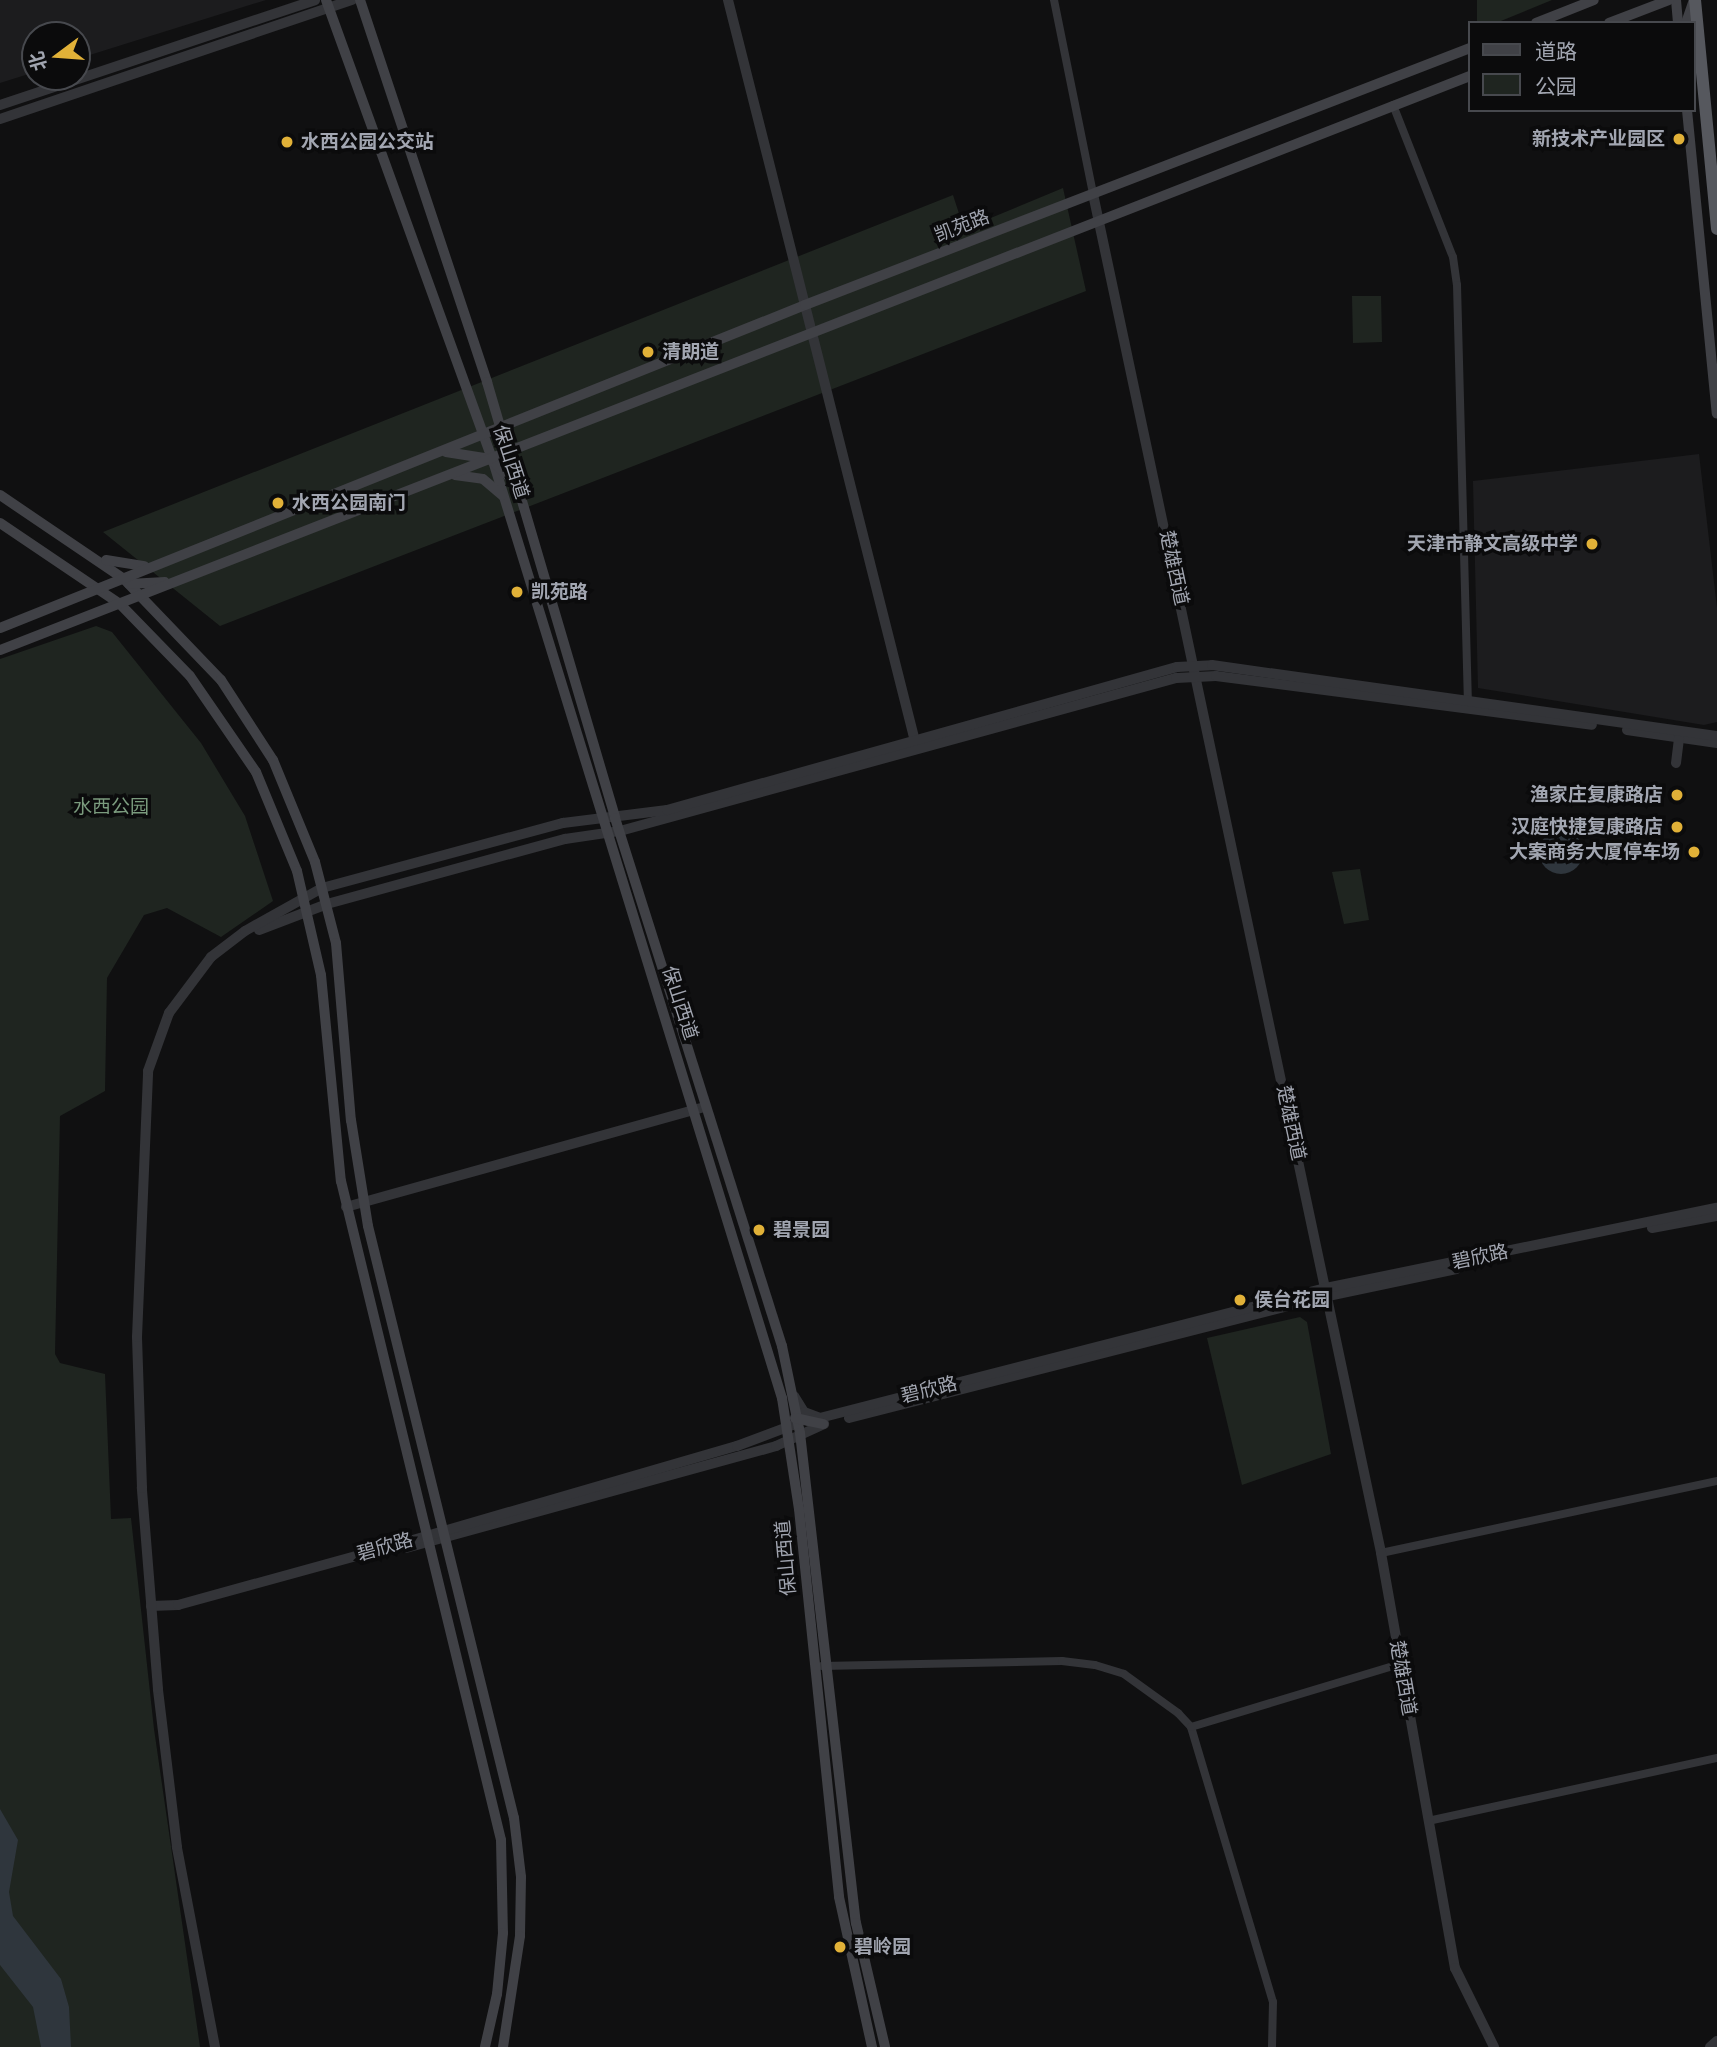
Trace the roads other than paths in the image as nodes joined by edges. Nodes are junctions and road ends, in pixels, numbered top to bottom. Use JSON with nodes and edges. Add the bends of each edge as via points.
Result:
{"nodes":[{"id":1,"x":315,"y":0,"type":"edge"},
{"id":2,"x":352,"y":0,"type":"edge"},
{"id":3,"x":360,"y":0,"type":"edge"},
{"id":4,"x":728,"y":0,"type":"edge"},
{"id":5,"x":1054,"y":0,"type":"edge"},
{"id":6,"x":1594,"y":0,"type":"edge"},
{"id":7,"x":1669,"y":0,"type":"edge"},
{"id":8,"x":1676,"y":0,"type":"edge"},
{"id":9,"x":1694,"y":0,"type":"edge"},
{"id":10,"x":328,"y":4,"type":"edge"},
{"id":11,"x":1540,"y":21,"type":"edge"},
{"id":12,"x":1614,"y":21,"type":"edge"},
{"id":13,"x":1678,"y":21,"type":"edge"},
{"id":14,"x":1687,"y":21,"type":"edge"},
{"id":15,"x":1468,"y":49,"type":"edge"},
{"id":16,"x":1468,"y":77,"type":"edge"},
{"id":17,"x":0,"y":105,"type":"edge"},
{"id":18,"x":1393,"y":105,"type":"junction"},
{"id":19,"x":1687,"y":112,"type":"edge"},
{"id":20,"x":0,"y":119,"type":"edge"},
{"id":21,"x":1093,"y":194,"type":"junction"},
{"id":22,"x":1099,"y":221,"type":"junction"},
{"id":23,"x":1717,"y":229,"type":"edge"},
{"id":24,"x":805,"y":305,"type":"junction"},
{"id":25,"x":812,"y":330,"type":"junction"},
{"id":26,"x":1717,"y":414,"type":"edge"},
{"id":27,"x":500,"y":427,"type":"junction"},
{"id":28,"x":483,"y":433,"type":"junction"},
{"id":29,"x":509,"y":452,"type":"junction"},
{"id":30,"x":437,"y":453,"type":"junction"},
{"id":31,"x":492,"y":459,"type":"junction"},
{"id":32,"x":444,"y":477,"type":"junction"},
{"id":33,"x":0,"y":495,"type":"edge"},
{"id":34,"x":522,"y":495,"type":"junction"},
{"id":35,"x":505,"y":501,"type":"junction"},
{"id":36,"x":0,"y":523,"type":"edge"},
{"id":37,"x":91,"y":554,"type":"junction"},
{"id":38,"x":162,"y":563,"type":"junction"},
{"id":39,"x":79,"y":572,"type":"junction"},
{"id":40,"x":179,"y":580,"type":"junction"},
{"id":41,"x":123,"y":581,"type":"junction"},
{"id":42,"x":101,"y":588,"type":"junction"},
{"id":43,"x":143,"y":595,"type":"junction"},
{"id":44,"x":120,"y":604,"type":"junction"},
{"id":45,"x":0,"y":628,"type":"edge"},
{"id":46,"x":0,"y":650,"type":"edge"},
{"id":47,"x":1196,"y":671,"type":"junction"},
{"id":48,"x":1468,"y":704,"type":"junction"},
{"id":49,"x":1717,"y":736,"type":"edge"},
{"id":50,"x":1679,"y":737,"type":"junction"},
{"id":51,"x":1717,"y":743,"type":"edge"},
{"id":52,"x":916,"y":745,"type":"junction"},
{"id":53,"x":1676,"y":763,"type":"dead end"},
{"id":54,"x":610,"y":819,"type":"junction"},
{"id":55,"x":620,"y":831,"type":"junction"},
{"id":56,"x":608,"y":833,"type":"junction"},
{"id":57,"x":322,"y":888,"type":"junction"},
{"id":58,"x":327,"y":904,"type":"junction"},
{"id":59,"x":307,"y":905,"type":"junction"},
{"id":60,"x":700,"y":1108,"type":"junction"},
{"id":61,"x":363,"y":1203,"type":"junction"},
{"id":62,"x":346,"y":1207,"type":"junction"},
{"id":63,"x":1717,"y":1208,"type":"edge"},
{"id":64,"x":1717,"y":1216,"type":"edge"},
{"id":65,"x":1327,"y":1292,"type":"junction"},
{"id":66,"x":788,"y":1396,"type":"junction"},
{"id":67,"x":804,"y":1427,"type":"junction"},
{"id":68,"x":799,"y":1464,"type":"junction"},
{"id":69,"x":1717,"y":1481,"type":"edge"},
{"id":70,"x":444,"y":1534,"type":"junction"},
{"id":71,"x":427,"y":1538,"type":"junction"},
{"id":72,"x":1381,"y":1553,"type":"junction"},
{"id":73,"x":153,"y":1609,"type":"junction"},
{"id":74,"x":1400,"y":1664,"type":"junction"},
{"id":75,"x":819,"y":1667,"type":"junction"},
{"id":76,"x":1191,"y":1727,"type":"junction"},
{"id":77,"x":1717,"y":1758,"type":"edge"},
{"id":78,"x":1428,"y":1821,"type":"junction"},
{"id":79,"x":1717,"y":2041,"type":"edge"},
{"id":80,"x":218,"y":2047,"type":"edge"},
{"id":81,"x":485,"y":2047,"type":"edge"},
{"id":82,"x":503,"y":2047,"type":"edge"},
{"id":83,"x":872,"y":2047,"type":"edge"},
{"id":84,"x":885,"y":2047,"type":"edge"},
{"id":85,"x":1272,"y":2047,"type":"edge"},
{"id":86,"x":1494,"y":2047,"type":"edge"},
{"id":87,"x":1710,"y":2047,"type":"edge"}],
"edges":[{"from":1,"to":17,"type":"street"},
{"from":2,"to":10,"type":"street"},
{"from":3,"to":27,"type":"main road","name":"保山西道"},
{"from":4,"to":24,"type":"street"},
{"from":5,"to":21,"type":"street"},
{"from":6,"to":11,"type":"main road"},
{"from":7,"to":12,"type":"main road"},
{"from":8,"to":13,"type":"main road"},
{"from":9,"to":14,"type":"main road"},
{"from":9,"to":23,"type":"highway"},
{"from":10,"to":20,"type":"street"},
{"from":10,"to":28,"type":"main road","name":"保山西道"},
{"from":15,"to":21,"type":"main road","name":"凯苑路"},
{"from":16,"to":18,"type":"main road"},
{"from":18,"to":22,"type":"main road"},
{"from":18,"to":48,"type":"street","via":[[1453,257],[1457,285]]},
{"from":19,"to":26,"type":"main road"},
{"from":21,"to":22,"type":"street","name":"楚雄西道"},
{"from":21,"to":24,"type":"main road","name":"凯苑路"},
{"from":22,"to":25,"type":"main road"},
{"from":22,"to":47,"type":"street","name":"楚雄西道"},
{"from":24,"to":25,"type":"street"},
{"from":24,"to":27,"type":"main road","name":"凯苑路"},
{"from":25,"to":29,"type":"main road"},
{"from":25,"to":52,"type":"street"},
{"from":27,"to":28,"type":"main road","name":"凯苑路"},
{"from":27,"to":29,"type":"main road","name":"保山西道"},
{"from":28,"to":30,"type":"main road","name":"凯苑路"},
{"from":28,"to":31,"type":"main road","name":"保山西道"},
{"from":29,"to":31,"type":"main road"},
{"from":29,"to":34,"type":"main road","name":"保山西道"},
{"from":30,"to":31,"type":"main road","via":[[462,452]]},
{"from":30,"to":38,"type":"main road","name":"凯苑路"},
{"from":31,"to":32,"type":"main road"},
{"from":31,"to":34,"type":"main road","via":[[509,473]]},
{"from":31,"to":35,"type":"main road","name":"保山西道"},
{"from":32,"to":35,"type":"main road","via":[[483,479]]},
{"from":32,"to":40,"type":"main road"},
{"from":33,"to":37,"type":"main road"},
{"from":34,"to":54,"type":"main road","name":"保山西道"},
{"from":35,"to":54,"type":"main road","name":"保山西道"},
{"from":36,"to":39,"type":"main road"},
{"from":37,"to":38,"type":"main road","via":[[121,566]]},
{"from":37,"to":41,"type":"main road"},
{"from":38,"to":41,"type":"main road","name":"凯苑路"},
{"from":39,"to":41,"type":"main road"},
{"from":39,"to":42,"type":"main road"},
{"from":40,"to":41,"type":"main road"},
{"from":40,"to":43,"type":"main road"},
{"from":41,"to":42,"type":"main road","name":"凯苑路"},
{"from":41,"to":43,"type":"main road"},
{"from":42,"to":44,"type":"main road"},
{"from":42,"to":45,"type":"main road","name":"凯苑路"},
{"from":43,"to":44,"type":"main road"},
{"from":43,"to":57,"type":"main road","via":[[248,718],[291,796]]},
{"from":44,"to":46,"type":"main road"},
{"from":44,"to":59,"type":"main road","via":[[190,676],[237,740],[277,817]]},
{"from":47,"to":48,"type":"street"},
{"from":47,"to":52,"type":"street"},
{"from":47,"to":65,"type":"street","name":"楚雄西道"},
{"from":48,"to":49,"type":"street"},
{"from":48,"to":50,"type":"street"},
{"from":50,"to":51,"type":"street"},
{"from":50,"to":53,"type":"street"},
{"from":52,"to":54,"type":"street","via":[[667,810]]},
{"from":52,"to":55,"type":"street"},
{"from":54,"to":55,"type":"main road","name":"保山西道"},
{"from":54,"to":56,"type":"main road","name":"保山西道"},
{"from":54,"to":57,"type":"street","via":[[563,822]]},
{"from":55,"to":56,"type":"street"},
{"from":55,"to":60,"type":"main road","name":"保山西道"},
{"from":56,"to":58,"type":"street","via":[[565,839]]},
{"from":56,"to":60,"type":"main road","name":"保山西道"},
{"from":57,"to":58,"type":"main road"},
{"from":57,"to":59,"type":"street"},
{"from":58,"to":59,"type":"street"},
{"from":58,"to":61,"type":"main road","via":[[341,982],[351,1120]]},
{"from":59,"to":62,"type":"main road","via":[[321,975],[335,1144]]},
{"from":59,"to":73,"type":"street","via":[[245,931],[211,957],[169,1013],[148,1071],[137,1337]]},
{"from":60,"to":61,"type":"street"},
{"from":60,"to":66,"type":"main road","name":"保山西道"},
{"from":61,"to":62,"type":"street"},
{"from":61,"to":70,"type":"main road"},
{"from":62,"to":71,"type":"main road"},
{"from":63,"to":65,"type":"street","name":"碧欣路"},
{"from":64,"to":65,"type":"street","name":"碧欣路"},
{"from":65,"to":67,"type":"street","name":"碧欣路"},
{"from":65,"to":72,"type":"street","name":"楚雄西道"},
{"from":66,"to":67,"type":"main road","name":"保山西道"},
{"from":66,"to":67,"type":"street","via":[[804,1412]]},
{"from":67,"to":68,"type":"main road","name":"保山西道"},
{"from":67,"to":68,"type":"main road","via":[[808,1439]]},
{"from":67,"to":70,"type":"street","name":"碧欣路"},
{"from":68,"to":75,"type":"main road","name":"保山西道"},
{"from":69,"to":72,"type":"street"},
{"from":70,"to":71,"type":"street","name":"碧欣路"},
{"from":70,"to":82,"type":"main road","via":[[517,1846],[520,1936]]},
{"from":71,"to":73,"type":"street","name":"碧欣路"},
{"from":71,"to":81,"type":"main road","via":[[500,1840],[501,1960]]},
{"from":72,"to":74,"type":"street","name":"楚雄西道"},
{"from":73,"to":80,"type":"street","via":[[187,1886]]},
{"from":74,"to":76,"type":"street"},
{"from":74,"to":78,"type":"street","name":"楚雄西道"},
{"from":75,"to":76,"type":"street","via":[[1062,1661],[1095,1665],[1124,1674],[1153,1692]]},
{"from":75,"to":83,"type":"main road","name":"保山西道","via":[[841,1910]]},
{"from":75,"to":84,"type":"main road","name":"保山西道","via":[[856,1923]]},
{"from":76,"to":85,"type":"street","via":[[1273,2002]]},
{"from":77,"to":78,"type":"street"},
{"from":78,"to":86,"type":"street","name":"楚雄西道","via":[[1455,1968]]},
{"from":79,"to":87,"type":"street"}]}
